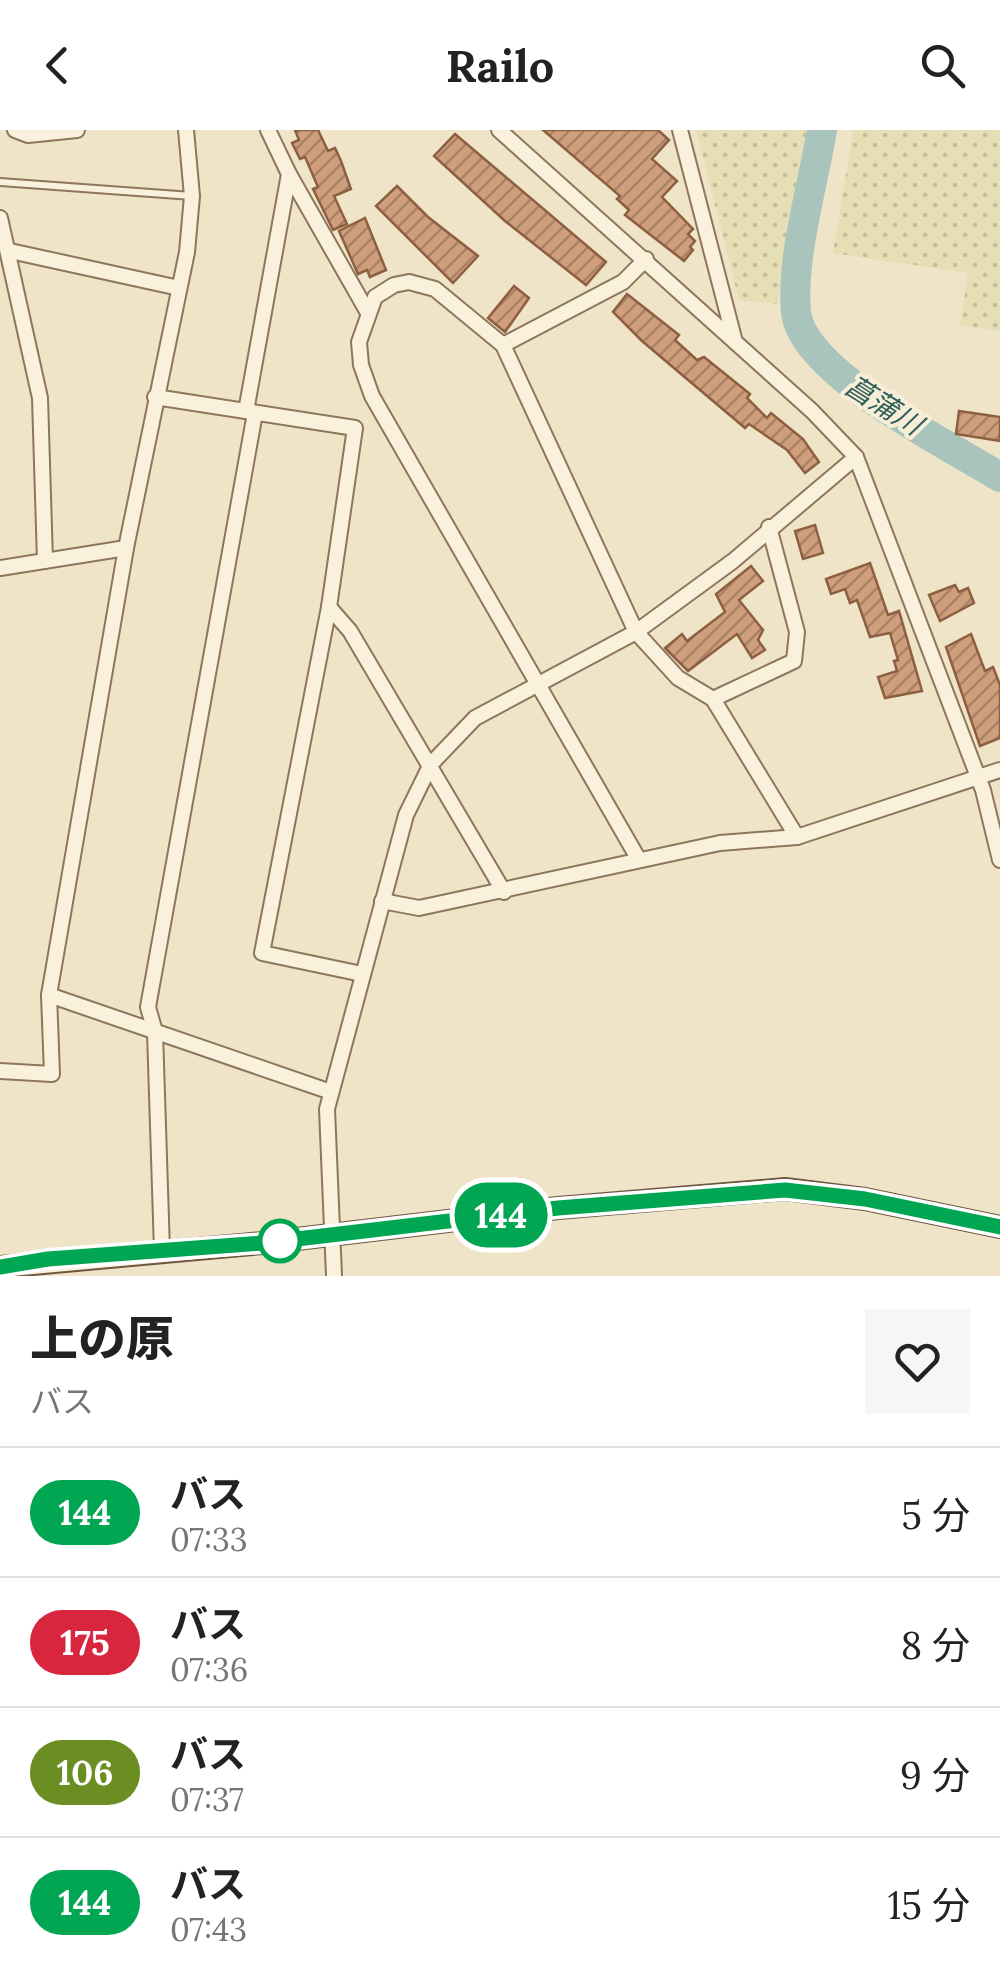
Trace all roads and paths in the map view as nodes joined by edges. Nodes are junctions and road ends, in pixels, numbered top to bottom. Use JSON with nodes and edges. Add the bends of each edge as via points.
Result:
{"nodes":[{"id":1,"x":15,"y":130,"type":"edge"},
{"id":2,"x":76,"y":130,"type":"edge"},
{"id":3,"x":186,"y":130,"type":"edge"},
{"id":4,"x":268,"y":130,"type":"edge"},
{"id":5,"x":499,"y":130,"type":"edge"},
{"id":6,"x":680,"y":130,"type":"edge"},
{"id":7,"x":289,"y":174,"type":"junction"},
{"id":8,"x":0,"y":182,"type":"edge"},
{"id":9,"x":192,"y":196,"type":"junction"},
{"id":10,"x":0,"y":218,"type":"edge"},
{"id":11,"x":10,"y":251,"type":"junction"},
{"id":12,"x":646,"y":259,"type":"junction"},
{"id":13,"x":178,"y":288,"type":"junction"},
{"id":14,"x":367,"y":311,"type":"junction"},
{"id":15,"x":735,"y":343,"type":"junction"},
{"id":16,"x":504,"y":345,"type":"junction"},
{"id":17,"x":155,"y":397,"type":"junction"},
{"id":18,"x":251,"y":412,"type":"junction"},
{"id":19,"x":856,"y":457,"type":"junction"},
{"id":20,"x":769,"y":527,"type":"junction"},
{"id":21,"x":126,"y":548,"type":"junction"},
{"id":22,"x":45,"y":561,"type":"junction"},
{"id":23,"x":0,"y":568,"type":"edge"},
{"id":24,"x":330,"y":607,"type":"junction"},
{"id":25,"x":636,"y":632,"type":"junction"},
{"id":26,"x":534,"y":684,"type":"junction"},
{"id":27,"x":713,"y":699,"type":"junction"},
{"id":28,"x":431,"y":764,"type":"junction"},
{"id":29,"x":1000,"y":770,"type":"edge"},
{"id":30,"x":978,"y":778,"type":"junction"},
{"id":31,"x":797,"y":838,"type":"junction"},
{"id":32,"x":639,"y":860,"type":"junction"},
{"id":33,"x":1000,"y":860,"type":"edge"},
{"id":34,"x":504,"y":892,"type":"junction"},
{"id":35,"x":382,"y":901,"type":"junction"},
{"id":36,"x":362,"y":974,"type":"junction"},
{"id":37,"x":49,"y":995,"type":"junction"},
{"id":38,"x":155,"y":1032,"type":"junction"},
{"id":39,"x":0,"y":1071,"type":"edge"},
{"id":40,"x":331,"y":1092,"type":"junction"},
{"id":41,"x":1000,"y":1227,"type":"edge"},
{"id":42,"x":330,"y":1235,"type":"junction"},
{"id":43,"x":162,"y":1251,"type":"junction"},
{"id":44,"x":0,"y":1267,"type":"edge"},
{"id":45,"x":334,"y":1276,"type":"edge"}],
"edges":[{"from":1,"to":2,"type":"street"},
{"from":3,"to":9,"type":"street"},
{"from":4,"to":7,"type":"street"},
{"from":5,"to":12,"type":"street"},
{"from":6,"to":15,"type":"street"},
{"from":7,"to":14,"type":"street"},
{"from":7,"to":18,"type":"street"},
{"from":8,"to":9,"type":"lane"},
{"from":9,"to":13,"type":"street"},
{"from":10,"to":11,"type":"street"},
{"from":11,"to":13,"type":"street"},
{"from":11,"to":22,"type":"street","via":[[40,398]]},
{"from":12,"to":15,"type":"street"},
{"from":12,"to":16,"type":"street","via":[[624,282]]},
{"from":13,"to":17,"type":"street"},
{"from":14,"to":16,"type":"street","via":[[384,290],[422,283]]},
{"from":14,"to":26,"type":"street","via":[[359,342],[372,396]]},
{"from":15,"to":19,"type":"street"},
{"from":16,"to":25,"type":"street"},
{"from":17,"to":18,"type":"street"},
{"from":17,"to":21,"type":"street"},
{"from":18,"to":24,"type":"street","via":[[355,428]]},
{"from":18,"to":38,"type":"street","via":[[148,1008]]},
{"from":19,"to":20,"type":"street"},
{"from":19,"to":30,"type":"street"},
{"from":20,"to":25,"type":"street"},
{"from":20,"to":27,"type":"street","via":[[796,632],[794,661]]},
{"from":21,"to":22,"type":"street"},
{"from":21,"to":37,"type":"street"},
{"from":22,"to":23,"type":"street"},
{"from":24,"to":28,"type":"street"},
{"from":24,"to":36,"type":"street","via":[[262,953]]},
{"from":25,"to":26,"type":"street"},
{"from":25,"to":27,"type":"street","via":[[678,678]]},
{"from":26,"to":28,"type":"street","via":[[474,718]]},
{"from":26,"to":32,"type":"street"},
{"from":27,"to":31,"type":"street"},
{"from":28,"to":34,"type":"street"},
{"from":28,"to":35,"type":"street","via":[[406,814]]},
{"from":29,"to":30,"type":"street"},
{"from":30,"to":31,"type":"street"},
{"from":30,"to":33,"type":"street"},
{"from":31,"to":32,"type":"street","via":[[720,842]]},
{"from":32,"to":34,"type":"street"},
{"from":34,"to":35,"type":"street","via":[[419,908]]},
{"from":35,"to":36,"type":"street"},
{"from":36,"to":40,"type":"street"},
{"from":37,"to":38,"type":"street"},
{"from":37,"to":39,"type":"street","via":[[52,1074]]},
{"from":38,"to":40,"type":"street"},
{"from":38,"to":43,"type":"street"},
{"from":40,"to":42,"type":"street"},
{"from":41,"to":42,"type":"main road","via":[[785,1190]]},
{"from":42,"to":43,"type":"main road"},
{"from":42,"to":45,"type":"street"},
{"from":43,"to":44,"type":"main road"}]}
